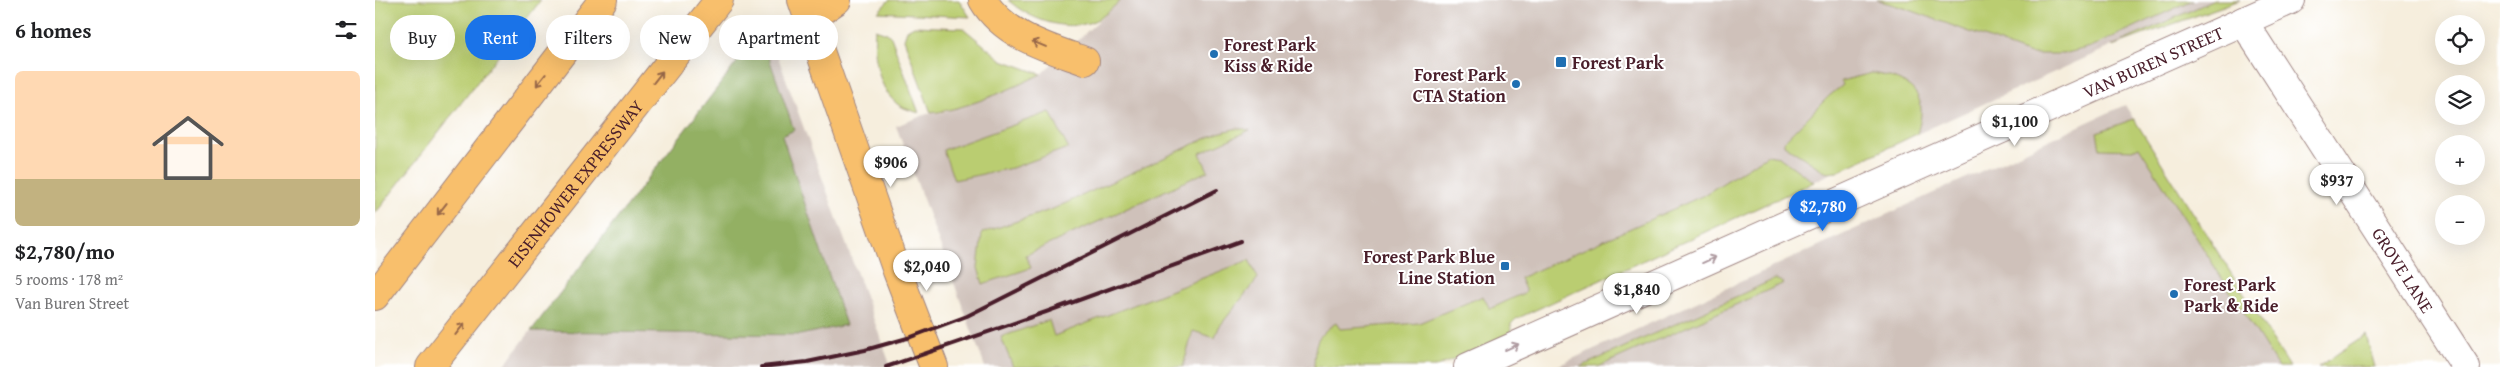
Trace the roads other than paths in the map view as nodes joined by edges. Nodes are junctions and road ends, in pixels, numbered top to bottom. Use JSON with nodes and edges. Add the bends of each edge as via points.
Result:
{"nodes":[{"id":1,"x":603,"y":0,"type":"edge"},
{"id":2,"x":719,"y":0,"type":"edge"},
{"id":3,"x":837,"y":0,"type":"edge"},
{"id":4,"x":983,"y":0,"type":"edge"},
{"id":5,"x":2291,"y":0,"type":"edge"},
{"id":6,"x":806,"y":10,"type":"edge"},
{"id":7,"x":2243,"y":21,"type":"junction"},
{"id":8,"x":1085,"y":61,"type":"dead end"},
{"id":9,"x":375,"y":296,"type":"edge"},
{"id":10,"x":430,"y":367,"type":"edge"},
{"id":11,"x":934,"y":367,"type":"edge"},
{"id":12,"x":1468,"y":367,"type":"edge"},
{"id":13,"x":2466,"y":367,"type":"edge"}],
"edges":[{"from":1,"to":9,"type":"main road","one_way":true},
{"from":10,"to":2,"type":"main road","name":"EISENHOWER EXPRESSWAY","one_way":true},
{"from":3,"to":6,"type":"main road"},
{"from":8,"to":4,"type":"main road","one_way":true,"via":[[1035,42],[1007,26]]},
{"from":5,"to":7,"type":"street","name":"VAN BUREN STREET"},
{"from":6,"to":11,"type":"main road"},
{"from":12,"to":7,"type":"street","name":"VAN BUREN STREET","one_way":true},
{"from":7,"to":13,"type":"street","name":"GROVE LANE"}]}
